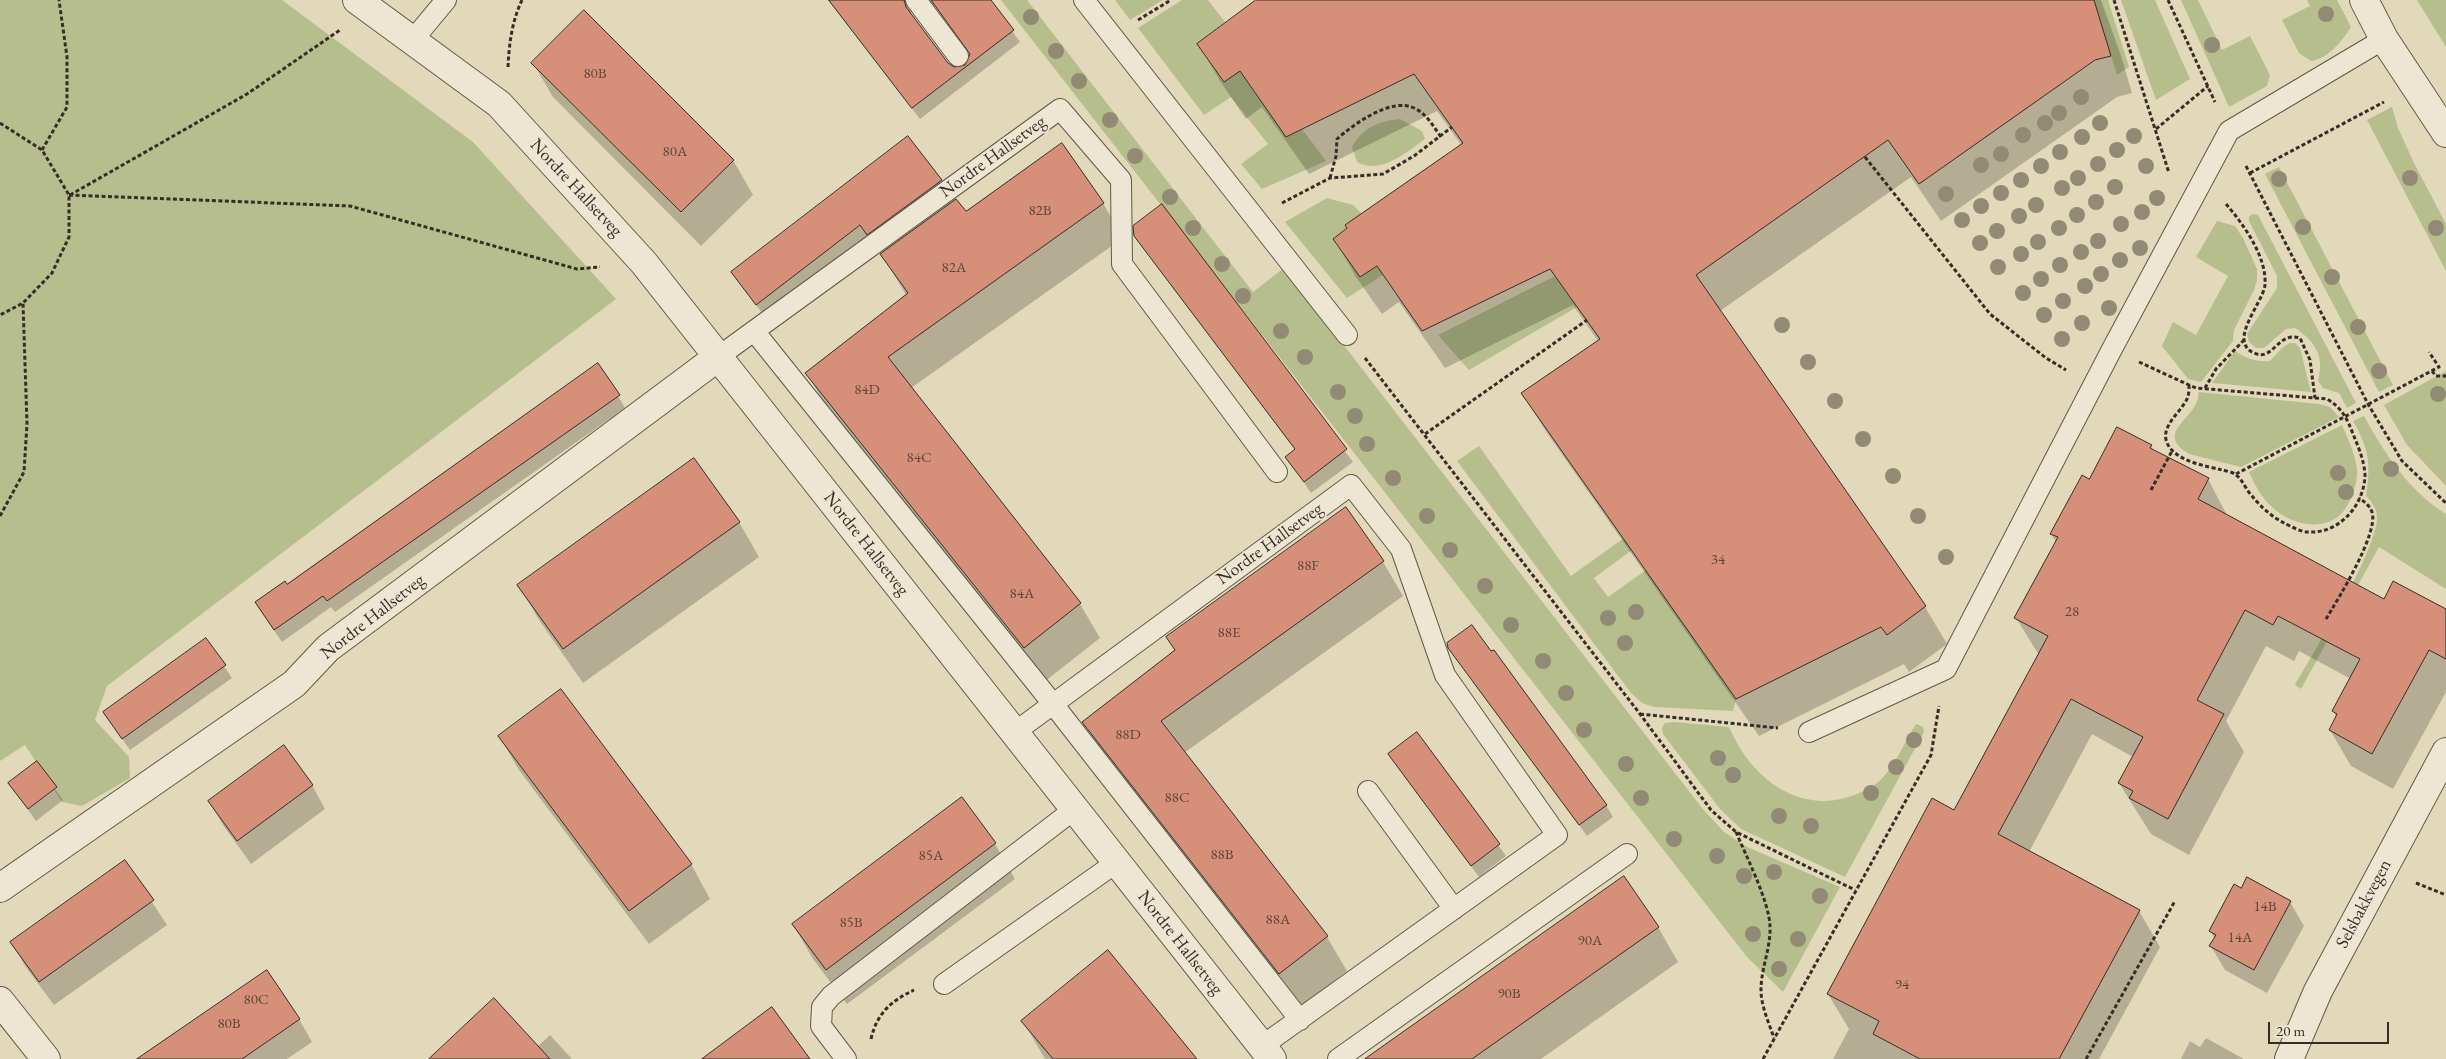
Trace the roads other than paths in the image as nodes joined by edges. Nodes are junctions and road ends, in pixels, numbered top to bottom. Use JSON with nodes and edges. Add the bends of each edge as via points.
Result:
{"nodes":[{"id":1,"x":446,"y":0,"type":"edge"},
{"id":2,"x":916,"y":0,"type":"edge"},
{"id":3,"x":1084,"y":0,"type":"edge"},
{"id":4,"x":2364,"y":0,"type":"edge"},
{"id":5,"x":363,"y":5,"type":"edge"},
{"id":6,"x":2384,"y":39,"type":"junction"},
{"id":7,"x":412,"y":40,"type":"junction"},
{"id":8,"x":958,"y":56,"type":"dead end"},
{"id":9,"x":2446,"y":132,"type":"edge"},
{"id":10,"x":754,"y":331,"type":"junction"},
{"id":11,"x":1347,"y":336,"type":"road end"},
{"id":12,"x":718,"y":357,"type":"junction"},
{"id":13,"x":1278,"y":472,"type":"dead end"},
{"id":14,"x":1053,"y":704,"type":"junction"},
{"id":15,"x":1015,"y":732,"type":"junction"},
{"id":16,"x":1809,"y":732,"type":"road end"},
{"id":17,"x":2446,"y":752,"type":"edge"},
{"id":18,"x":1368,"y":791,"type":"dead end"},
{"id":19,"x":1076,"y":808,"type":"junction"},
{"id":20,"x":1627,"y":854,"type":"dead end"},
{"id":21,"x":1117,"y":862,"type":"junction"},
{"id":22,"x":0,"y":888,"type":"edge"},
{"id":23,"x":1454,"y":909,"type":"junction"},
{"id":24,"x":944,"y":984,"type":"road end"},
{"id":25,"x":0,"y":1001,"type":"edge"},
{"id":26,"x":1300,"y":1020,"type":"junction"},
{"id":27,"x":1267,"y":1053,"type":"edge"},
{"id":28,"x":46,"y":1059,"type":"edge"},
{"id":29,"x":846,"y":1059,"type":"edge"},
{"id":30,"x":1338,"y":1059,"type":"edge"},
{"id":31,"x":2289,"y":1059,"type":"edge"}],
"edges":[{"from":1,"to":7,"type":"lane"},
{"from":2,"to":8,"type":"lane"},
{"from":3,"to":11,"type":"lane"},
{"from":4,"to":6,"type":"street"},
{"from":5,"to":7,"type":"street","name":"Nordre Hallsetveg"},
{"from":6,"to":9,"type":"street"},
{"from":6,"to":16,"type":"lane","via":[[2228,131],[1946,669]]},
{"from":7,"to":12,"type":"street","name":"Nordre Hallsetveg","via":[[499,104],[644,263]]},
{"from":10,"to":12,"type":"lane","name":"Nordre Hallsetveg"},
{"from":10,"to":13,"type":"lane","name":"Nordre Hallsetveg","via":[[1060,109],[1121,180],[1122,264]]},
{"from":10,"to":14,"type":"lane"},
{"from":12,"to":15,"type":"street","name":"Nordre Hallsetveg"},
{"from":12,"to":22,"type":"street","name":"Nordre Hallsetveg","via":[[328,648],[294,684]]},
{"from":14,"to":15,"type":"lane","name":"Nordre Hallsetveg"},
{"from":14,"to":23,"type":"lane","name":"Nordre Hallsetveg","via":[[1351,485],[1401,548],[1445,675],[1557,835]]},
{"from":14,"to":26,"type":"lane"},
{"from":15,"to":19,"type":"street","name":"Nordre Hallsetveg"},
{"from":17,"to":31,"type":"street","name":"Selsbakkvegen","via":[[2318,991]]},
{"from":18,"to":23,"type":"lane"},
{"from":19,"to":21,"type":"street","name":"Nordre Hallsetveg"},
{"from":19,"to":29,"type":"lane","via":[[831,996],[822,1007],[821,1026]]},
{"from":20,"to":30,"type":"lane"},
{"from":21,"to":24,"type":"lane"},
{"from":21,"to":27,"type":"street","name":"Nordre Hallsetveg"},
{"from":23,"to":26,"type":"lane"},
{"from":25,"to":28,"type":"street"},
{"from":26,"to":27,"type":"lane"}]}
